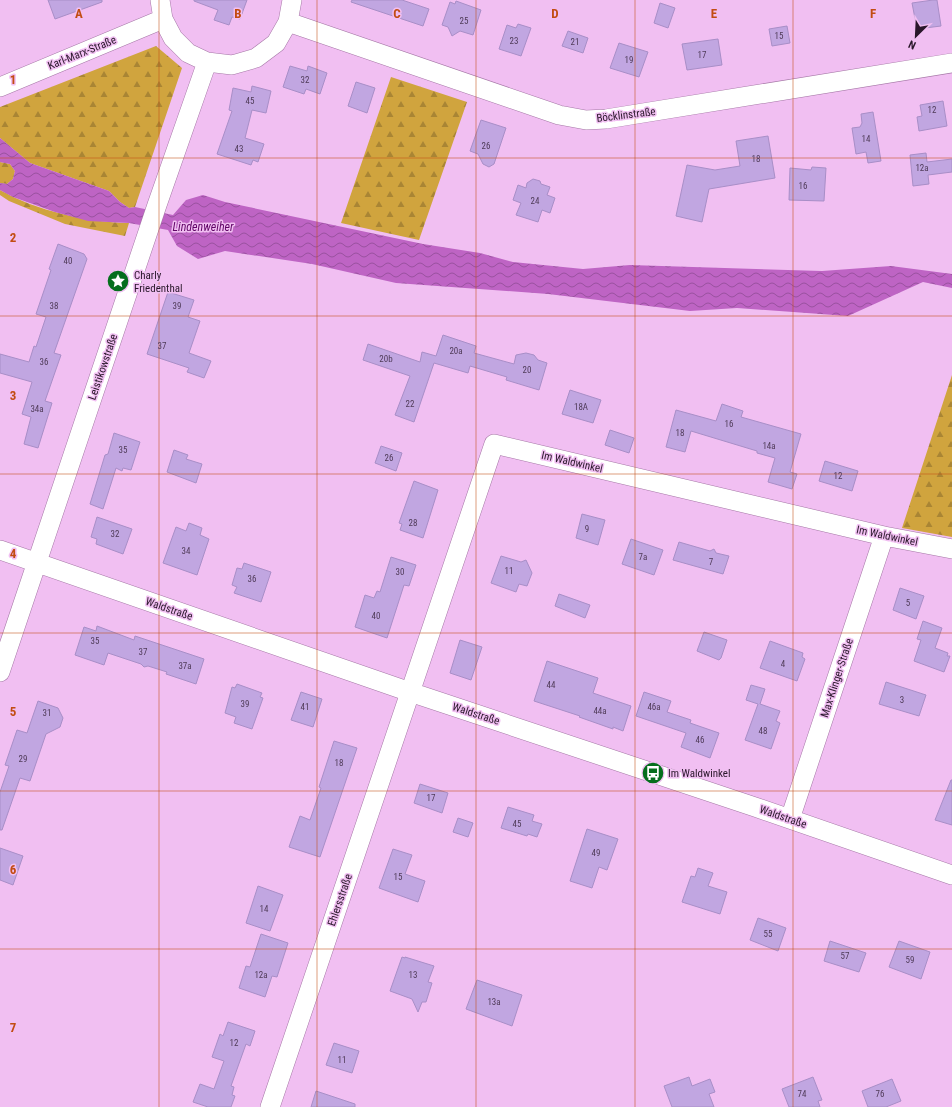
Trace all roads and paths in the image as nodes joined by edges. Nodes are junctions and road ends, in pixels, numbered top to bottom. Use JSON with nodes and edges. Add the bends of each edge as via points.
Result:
{"nodes":[{"id":1,"x":160,"y":0,"type":"edge"},
{"id":2,"x":292,"y":0,"type":"edge"},
{"id":3,"x":163,"y":19,"type":"junction"},
{"id":4,"x":288,"y":22,"type":"junction"},
{"id":5,"x":207,"y":62,"type":"junction"},
{"id":6,"x":952,"y":63,"type":"edge"},
{"id":7,"x":0,"y":87,"type":"edge"},
{"id":8,"x":884,"y":536,"type":"junction"},
{"id":9,"x":952,"y":548,"type":"edge"},
{"id":10,"x":0,"y":550,"type":"edge"},
{"id":11,"x":37,"y":563,"type":"junction"},
{"id":12,"x":0,"y":672,"type":"edge"},
{"id":13,"x":410,"y":692,"type":"junction"},
{"id":14,"x":790,"y":820,"type":"junction"},
{"id":15,"x":952,"y":875,"type":"edge"},
{"id":16,"x":270,"y":1107,"type":"edge"}],
"edges":[{"from":1,"to":3,"type":"street"},
{"from":2,"to":4,"type":"street"},
{"from":3,"to":5,"type":"street","via":[[173,38],[188,53]]},
{"from":3,"to":7,"type":"street","name":"Karl-Marx-Straße"},
{"from":4,"to":5,"type":"street","via":[[276,43],[256,58],[232,65]]},
{"from":4,"to":6,"type":"street","name":"Böcklinstraße","via":[[559,115],[586,120],[669,110]]},
{"from":5,"to":11,"type":"street","name":"Leistikowstraße"},
{"from":8,"to":9,"type":"street","name":"Im Waldwinkel"},
{"from":8,"to":13,"type":"street","name":"Im Waldwinkel","via":[[494,444]]},
{"from":8,"to":14,"type":"street","name":"Max-Klinger-Straße"},
{"from":10,"to":11,"type":"street","name":"Waldstraße"},
{"from":11,"to":12,"type":"street","name":"Leistikowstraße"},
{"from":11,"to":13,"type":"street","name":"Waldstraße"},
{"from":13,"to":14,"type":"street","name":"Waldstraße"},
{"from":13,"to":16,"type":"street","name":"Ehlersstraße"},
{"from":14,"to":15,"type":"street","name":"Waldstraße"}]}
